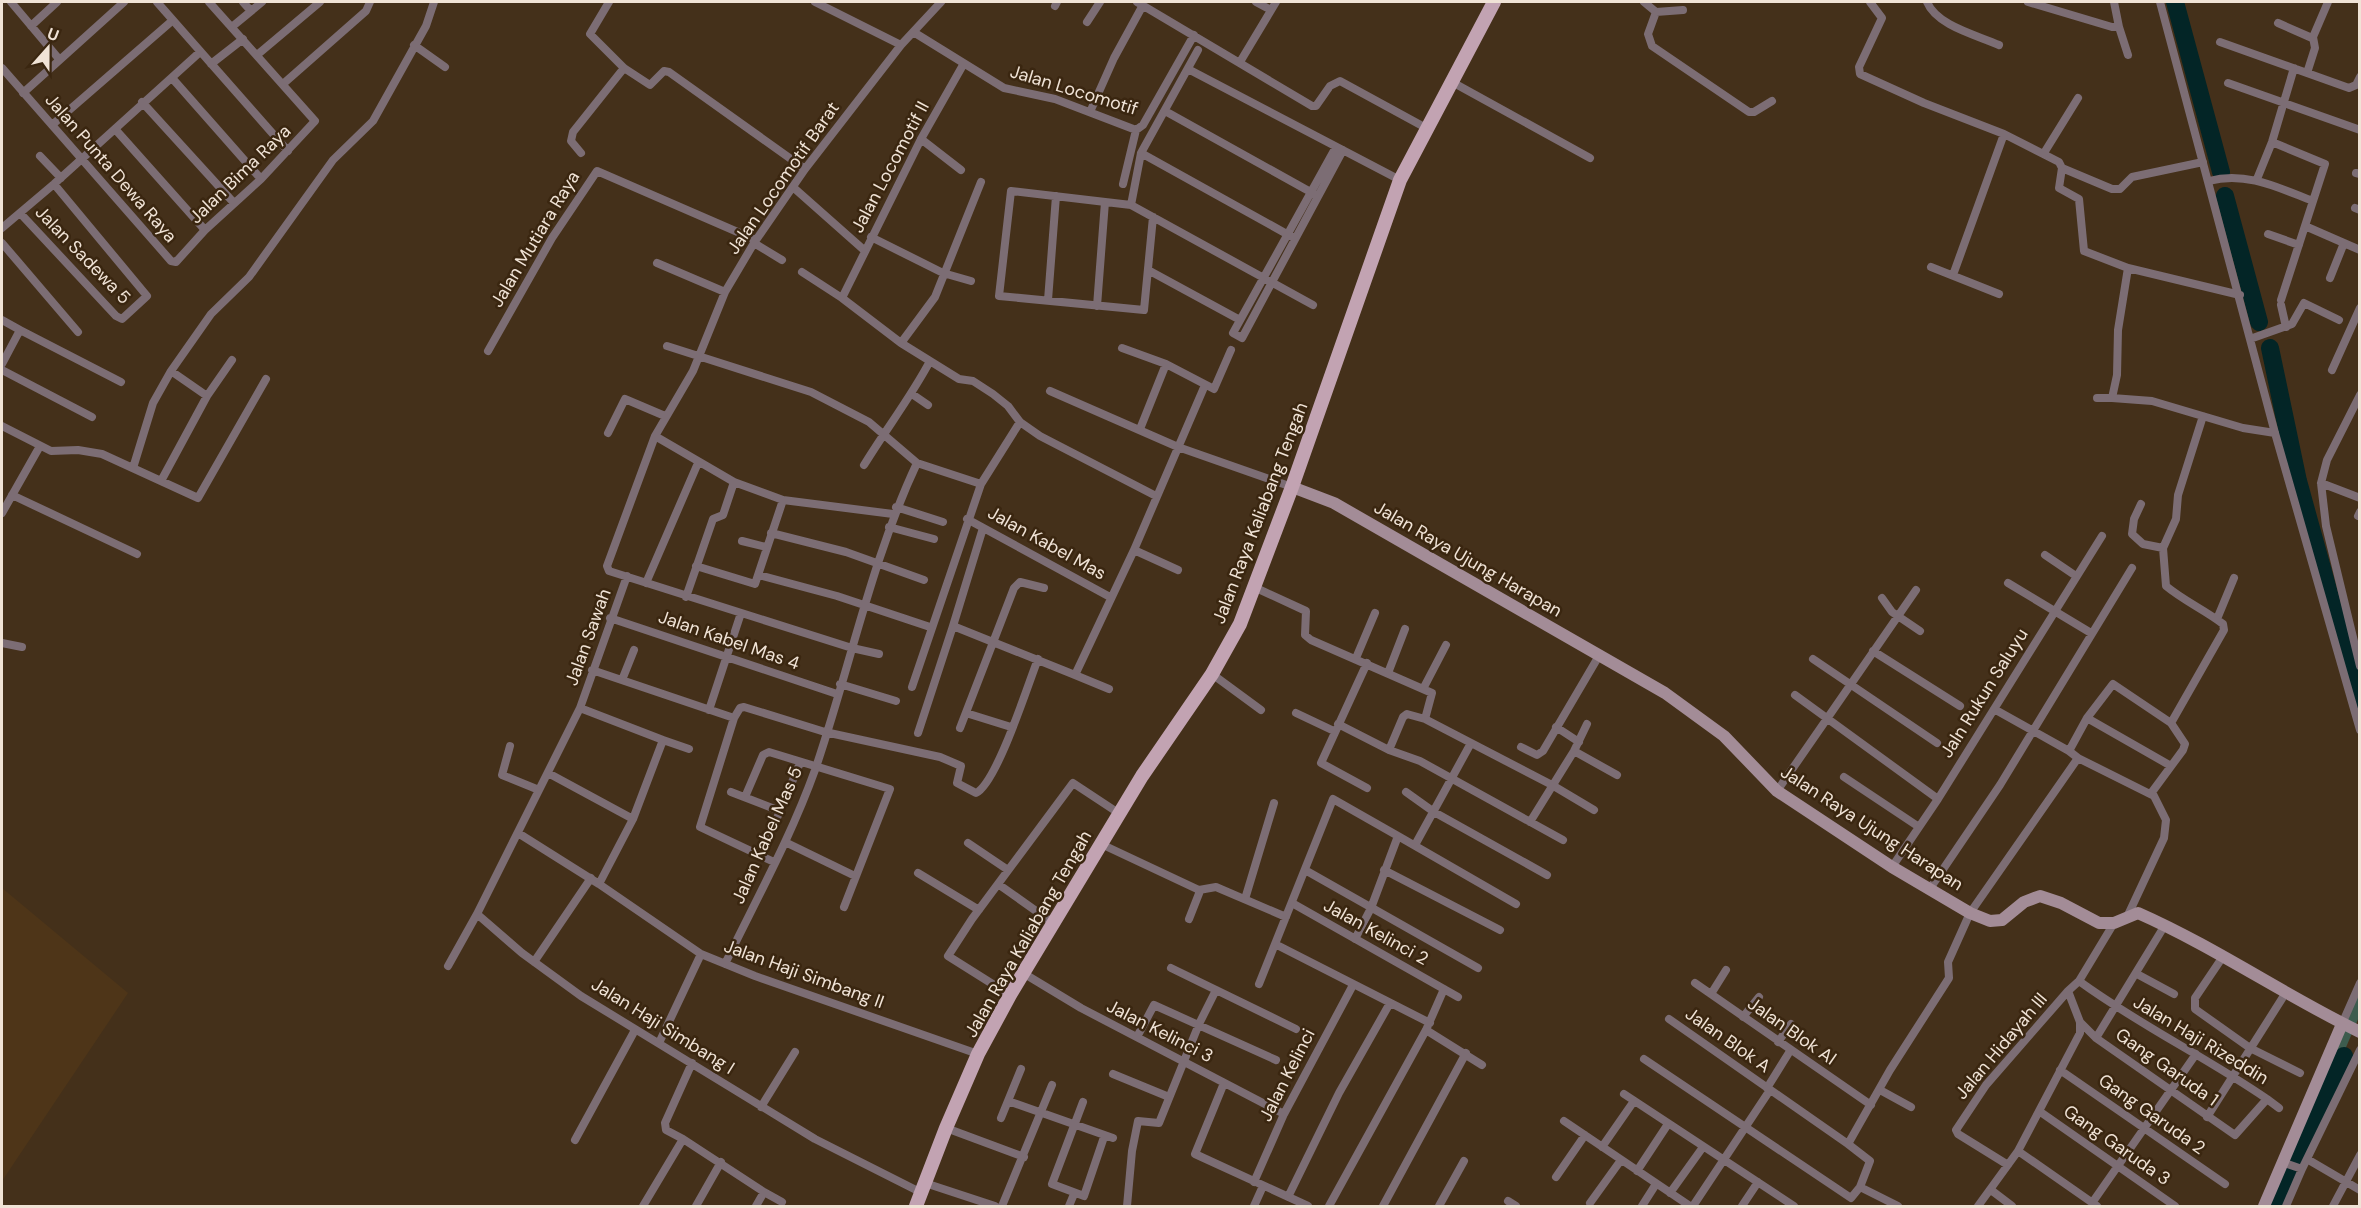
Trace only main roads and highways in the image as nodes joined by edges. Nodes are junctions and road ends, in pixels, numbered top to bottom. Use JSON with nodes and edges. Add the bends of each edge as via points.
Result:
{"nodes":[{"id":1,"x":1494,"y":2,"type":"edge"},
{"id":2,"x":916,"y":1206,"type":"edge"}],
"edges":[{"from":1,"to":2,"type":"main road","name":"Jalan Raya Kaliabang Tengah","via":[[1400,180],[1240,624],[1212,674],[1142,776],[1010,995],[978,1054]]}]}
